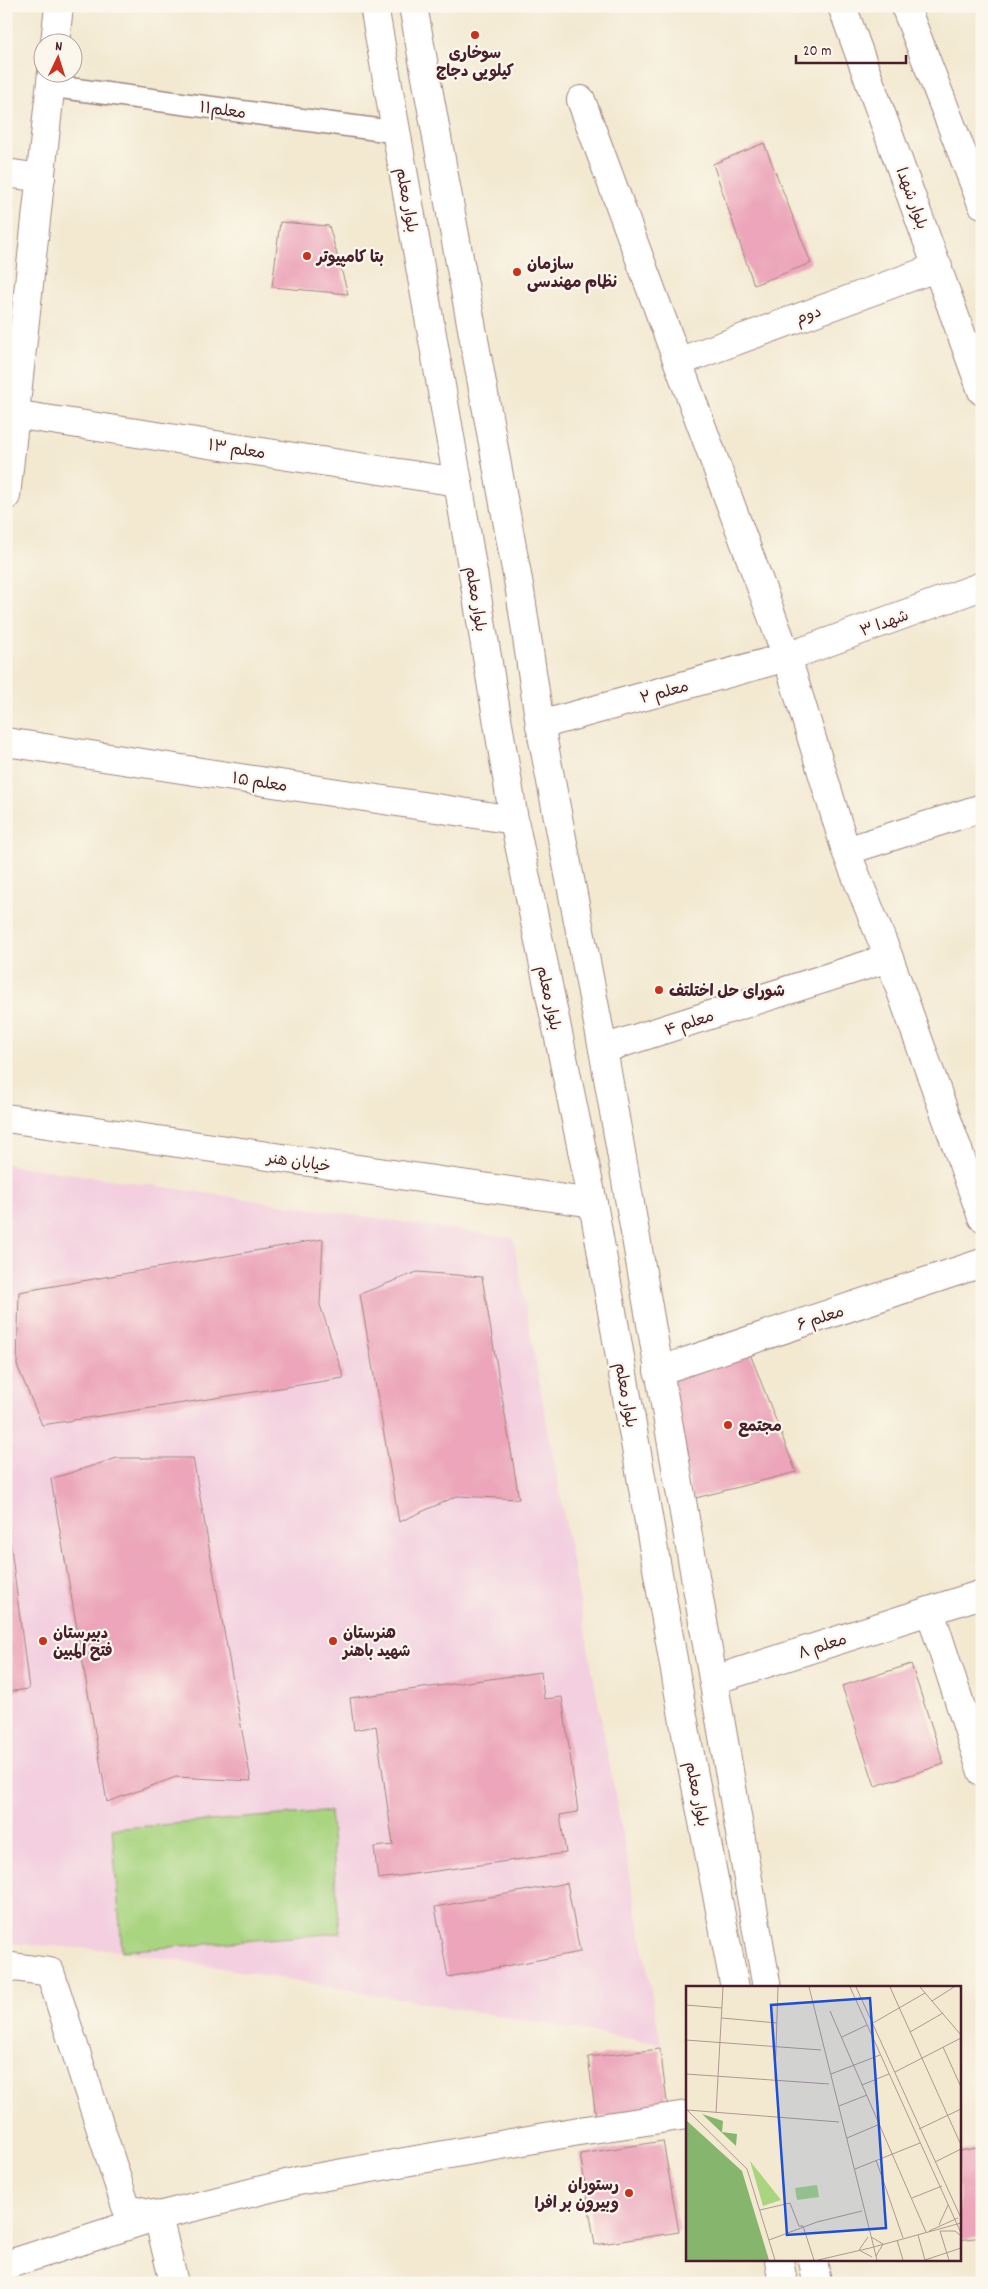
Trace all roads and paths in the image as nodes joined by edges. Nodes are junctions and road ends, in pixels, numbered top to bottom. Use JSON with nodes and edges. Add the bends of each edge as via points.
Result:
{"nodes":[{"id":1,"x":59,"y":6,"type":"edge"},
{"id":2,"x":374,"y":6,"type":"edge"},
{"id":3,"x":413,"y":6,"type":"edge"},
{"id":4,"x":842,"y":6,"type":"edge"},
{"id":5,"x":905,"y":6,"type":"edge"},
{"id":6,"x":56,"y":32,"type":"edge"},
{"id":7,"x":51,"y":82,"type":"edge"},
{"id":8,"x":71,"y":82,"type":"edge"},
{"id":9,"x":581,"y":100,"type":"dead end"},
{"id":10,"x":396,"y":132,"type":"junction"},
{"id":11,"x":6,"y":173,"type":"edge"},
{"id":12,"x":41,"y":178,"type":"junction"},
{"id":13,"x":982,"y":204,"type":"edge"},
{"id":14,"x":938,"y":267,"type":"junction"},
{"id":15,"x":678,"y":362,"type":"junction"},
{"id":16,"x":982,"y":391,"type":"edge"},
{"id":17,"x":11,"y":414,"type":"edge"},
{"id":18,"x":458,"y":482,"type":"junction"},
{"id":19,"x":6,"y":496,"type":"edge"},
{"id":20,"x":982,"y":586,"type":"edge"},
{"id":21,"x":787,"y":657,"type":"junction"},
{"id":22,"x":540,"y":725,"type":"junction"},
{"id":23,"x":6,"y":742,"type":"edge"},
{"id":24,"x":982,"y":808,"type":"edge"},
{"id":25,"x":514,"y":820,"type":"junction"},
{"id":26,"x":846,"y":851,"type":"junction"},
{"id":27,"x":889,"y":958,"type":"junction"},
{"id":28,"x":603,"y":1049,"type":"junction"},
{"id":29,"x":6,"y":1118,"type":"edge"},
{"id":30,"x":593,"y":1203,"type":"junction"},
{"id":31,"x":982,"y":1217,"type":"edge"},
{"id":32,"x":982,"y":1263,"type":"edge"},
{"id":33,"x":658,"y":1371,"type":"junction"},
{"id":34,"x":982,"y":1594,"type":"edge"},
{"id":35,"x":930,"y":1611,"type":"junction"},
{"id":36,"x":714,"y":1680,"type":"junction"},
{"id":37,"x":982,"y":1772,"type":"edge"},
{"id":38,"x":6,"y":1966,"type":"edge"},
{"id":39,"x":735,"y":1986,"type":"edge"},
{"id":40,"x":767,"y":1986,"type":"edge"},
{"id":41,"x":686,"y":2115,"type":"edge"},
{"id":42,"x":158,"y":2216,"type":"junction"},
{"id":43,"x":779,"y":2262,"type":"edge"},
{"id":44,"x":813,"y":2262,"type":"edge"},
{"id":45,"x":6,"y":2265,"type":"edge"},
{"id":46,"x":174,"y":2283,"type":"edge"},
{"id":47,"x":783,"y":2283,"type":"edge"},
{"id":48,"x":817,"y":2283,"type":"edge"}],
"edges":[{"from":1,"to":6,"type":"street"},
{"from":2,"to":10,"type":"street","name":"بلوار معلم"},
{"from":3,"to":22,"type":"street","via":[[520,591]]},
{"from":4,"to":14,"type":"street","name":"بلوار شهدا"},
{"from":5,"to":13,"type":"street"},
{"from":7,"to":12,"type":"street"},
{"from":8,"to":10,"type":"lane","name":"معلم۱۱"},
{"from":9,"to":15,"type":"street"},
{"from":10,"to":18,"type":"street","name":"بلوار معلم"},
{"from":11,"to":12,"type":"street"},
{"from":12,"to":17,"type":"street"},
{"from":14,"to":15,"type":"street","name":"دوم"},
{"from":14,"to":16,"type":"street","name":"بلوار شهدا"},
{"from":15,"to":21,"type":"street"},
{"from":17,"to":18,"type":"street","name":"معلم ۱۳"},
{"from":17,"to":19,"type":"street"},
{"from":18,"to":25,"type":"street","name":"بلوار معلم"},
{"from":20,"to":21,"type":"street","name":"شهدا ۳"},
{"from":21,"to":22,"type":"street","name":"معلم ۲"},
{"from":21,"to":26,"type":"street"},
{"from":22,"to":28,"type":"street"},
{"from":23,"to":25,"type":"street","name":"معلم ۱۵"},
{"from":24,"to":26,"type":"street"},
{"from":25,"to":30,"type":"street","name":"بلوار معلم"},
{"from":26,"to":27,"type":"street"},
{"from":27,"to":28,"type":"street","name":"معلم ۴"},
{"from":27,"to":31,"type":"street"},
{"from":28,"to":33,"type":"street"},
{"from":29,"to":30,"type":"street","name":"خیابان هنر"},
{"from":30,"to":39,"type":"street","name":"بلوار معلم"},
{"from":32,"to":33,"type":"street","name":"معلم ۶"},
{"from":33,"to":36,"type":"street"},
{"from":34,"to":35,"type":"street","name":"معلم ۸"},
{"from":35,"to":36,"type":"street","name":"معلم ۸"},
{"from":35,"to":37,"type":"street"},
{"from":36,"to":40,"type":"street"},
{"from":38,"to":42,"type":"street","via":[[50,1972],[126,2207]]},
{"from":41,"to":42,"type":"street","via":[[298,2181]]},
{"from":42,"to":45,"type":"street"},
{"from":42,"to":46,"type":"street"},
{"from":43,"to":47,"type":"street"},
{"from":44,"to":48,"type":"street"}]}
